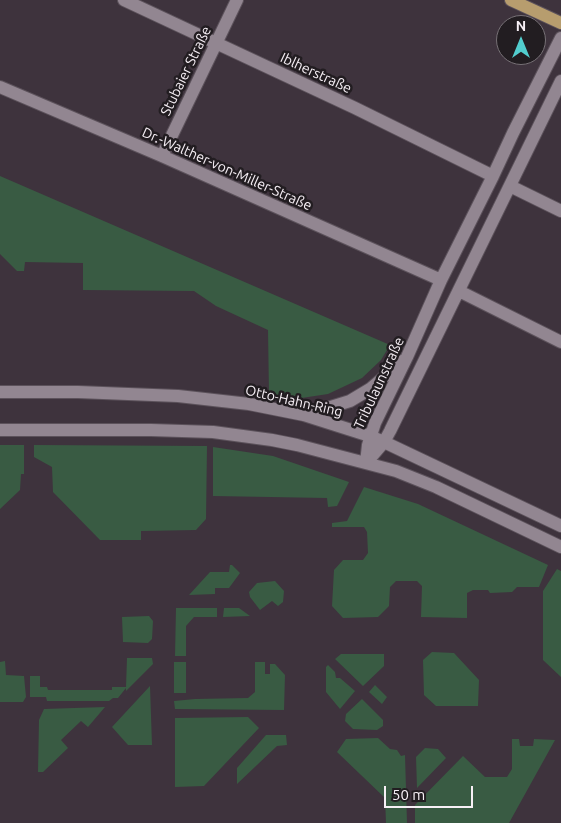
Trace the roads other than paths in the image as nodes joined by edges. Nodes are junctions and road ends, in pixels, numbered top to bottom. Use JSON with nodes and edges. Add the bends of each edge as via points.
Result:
{"nodes":[{"id":1,"x":124,"y":0,"type":"edge"},
{"id":2,"x":237,"y":0,"type":"edge"},
{"id":3,"x":511,"y":0,"type":"edge"},
{"id":4,"x":561,"y":23,"type":"edge"},
{"id":5,"x":561,"y":38,"type":"edge"},
{"id":6,"x":216,"y":43,"type":"junction"},
{"id":7,"x":561,"y":81,"type":"edge"},
{"id":8,"x":0,"y":87,"type":"edge"},
{"id":9,"x":162,"y":156,"type":"junction"},
{"id":10,"x":493,"y":176,"type":"junction"},
{"id":11,"x":510,"y":186,"type":"junction"},
{"id":12,"x":561,"y":211,"type":"edge"},
{"id":13,"x":441,"y":280,"type":"junction"},
{"id":14,"x":459,"y":291,"type":"junction"},
{"id":15,"x":561,"y":342,"type":"edge"},
{"id":16,"x":408,"y":357,"type":"junction"},
{"id":17,"x":0,"y":392,"type":"edge"},
{"id":18,"x":304,"y":416,"type":"junction"},
{"id":19,"x":0,"y":430,"type":"edge"},
{"id":20,"x":370,"y":436,"type":"junction"},
{"id":21,"x":384,"y":442,"type":"junction"},
{"id":22,"x":366,"y":464,"type":"junction"},
{"id":23,"x":561,"y":526,"type":"edge"},
{"id":24,"x":561,"y":547,"type":"edge"}],
"edges":[{"from":1,"to":6,"type":"street","name":"Iblherstraße"},
{"from":2,"to":6,"type":"street","name":"Stubaier Straße"},
{"from":3,"to":4,"type":"main road"},
{"from":5,"to":10,"type":"street","name":"Tribulaunstraße"},
{"from":6,"to":9,"type":"street","name":"Stubaier Straße"},
{"from":6,"to":10,"type":"street","name":"Iblherstraße"},
{"from":7,"to":11,"type":"street"},
{"from":8,"to":9,"type":"street","name":"Dr.-Walther-von-Miller-Straße"},
{"from":9,"to":13,"type":"street","name":"Dr.-Walther-von-Miller-Straße"},
{"from":10,"to":13,"type":"street","name":"Tribulaunstraße"},
{"from":11,"to":12,"type":"street"},
{"from":11,"to":14,"type":"street"},
{"from":13,"to":16,"type":"street","name":"Tribulaunstraße"},
{"from":14,"to":15,"type":"street"},
{"from":14,"to":21,"type":"street"},
{"from":16,"to":18,"type":"street","via":[[370,389],[350,401]]},
{"from":16,"to":20,"type":"street","name":"Tribulaunstraße"},
{"from":17,"to":18,"type":"street","name":"Otto-Hahn-Ring","via":[[178,396],[249,404]]},
{"from":18,"to":20,"type":"street","name":"Otto-Hahn-Ring"},
{"from":19,"to":22,"type":"street","via":[[213,432],[288,443]]},
{"from":20,"to":21,"type":"street","name":"Otto-Hahn-Ring"},
{"from":20,"to":22,"type":"street","name":"Tribulaunstraße"},
{"from":21,"to":22,"type":"street"},
{"from":21,"to":23,"type":"street","name":"Otto-Hahn-Ring"},
{"from":22,"to":24,"type":"street","via":[[396,471],[436,487]]}]}
